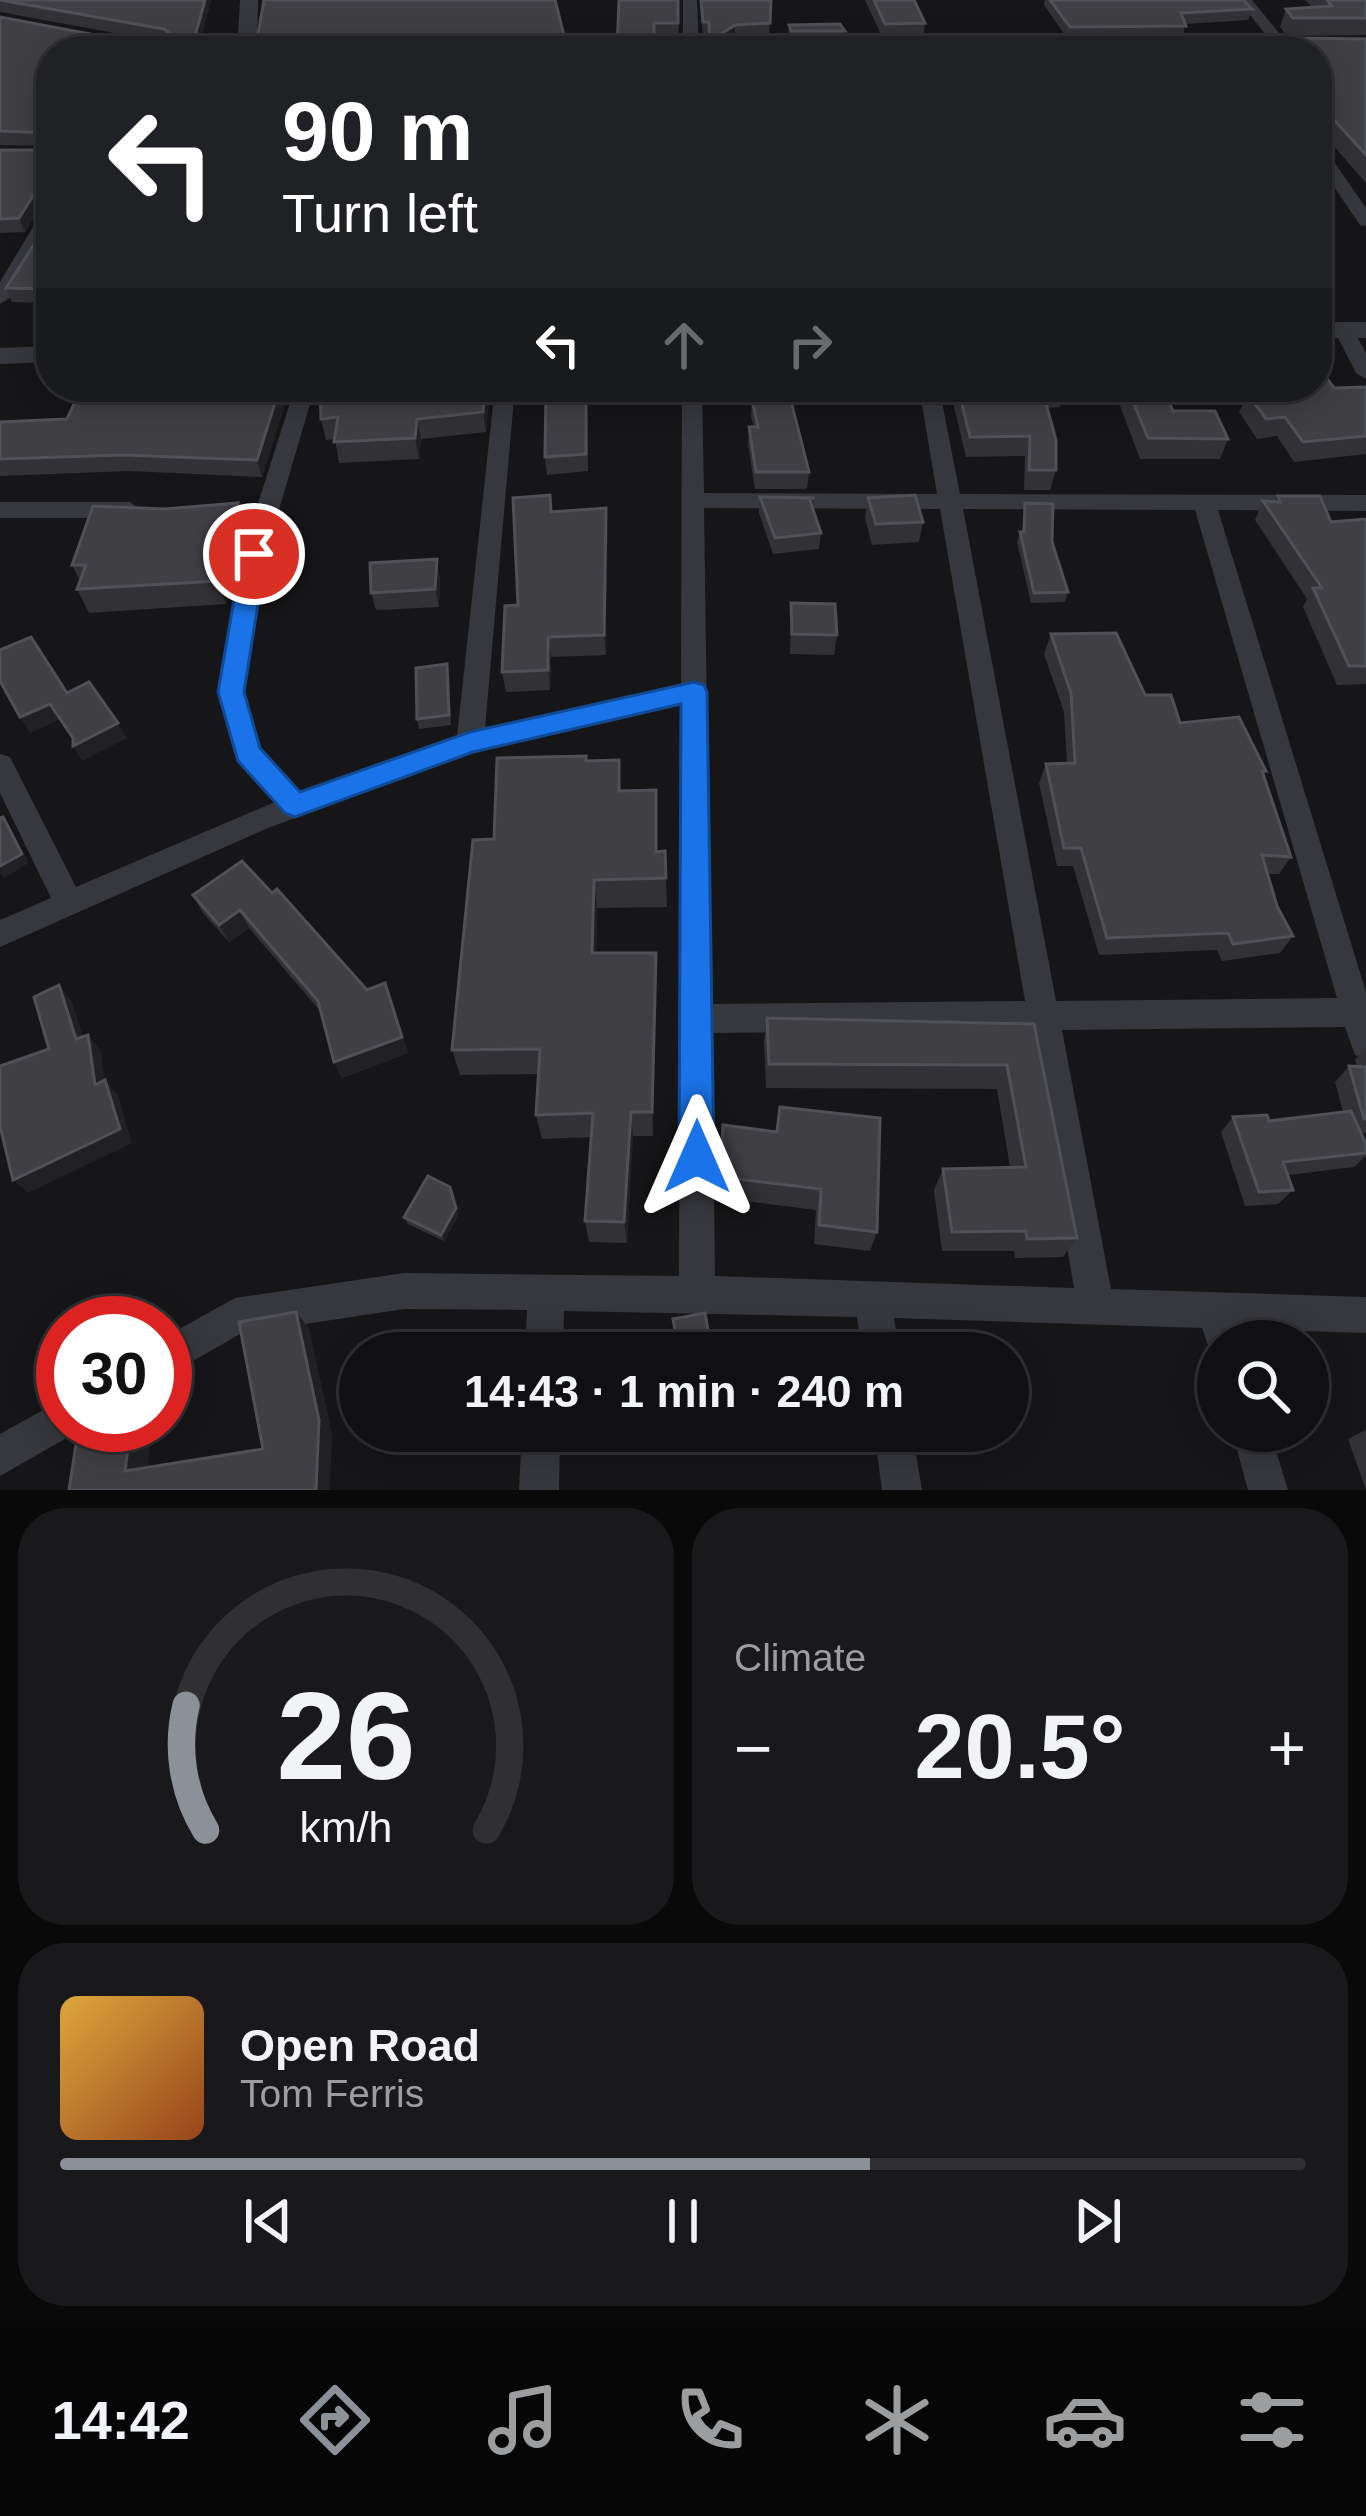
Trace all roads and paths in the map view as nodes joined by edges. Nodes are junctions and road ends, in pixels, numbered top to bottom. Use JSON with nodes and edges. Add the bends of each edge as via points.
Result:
{"nodes":[{"id":1,"x":249,"y":0,"type":"edge"},
{"id":2,"x":690,"y":0,"type":"edge"},
{"id":3,"x":1245,"y":0,"type":"edge"},
{"id":4,"x":248,"y":36,"type":"edge"},
{"id":5,"x":691,"y":36,"type":"edge"},
{"id":6,"x":1274,"y":36,"type":"edge"},
{"id":7,"x":1332,"y":46,"type":"edge"},
{"id":8,"x":1366,"y":46,"type":"edge"},
{"id":9,"x":1332,"y":172,"type":"edge"},
{"id":10,"x":1366,"y":221,"type":"edge"},
{"id":11,"x":36,"y":237,"type":"edge"},
{"id":12,"x":0,"y":298,"type":"edge"},
{"id":13,"x":1342,"y":330,"type":"edge"},
{"id":14,"x":36,"y":355,"type":"edge"},
{"id":15,"x":0,"y":356,"type":"edge"},
{"id":16,"x":1366,"y":373,"type":"edge"},
{"id":17,"x":299,"y":402,"type":"edge"},
{"id":18,"x":504,"y":402,"type":"edge"},
{"id":19,"x":692,"y":402,"type":"edge"},
{"id":20,"x":932,"y":402,"type":"edge"},
{"id":21,"x":948,"y":499,"type":"junction"},
{"id":22,"x":693,"y":500,"type":"junction"},
{"id":23,"x":1204,"y":502,"type":"junction"},
{"id":24,"x":1366,"y":503,"type":"edge"},
{"id":25,"x":0,"y":510,"type":"edge"},
{"id":26,"x":155,"y":510,"type":"edge"},
{"id":27,"x":694,"y":692,"type":"junction"},
{"id":28,"x":470,"y":742,"type":"junction"},
{"id":29,"x":0,"y":764,"type":"edge"},
{"id":30,"x":295,"y":805,"type":"junction"},
{"id":31,"x":69,"y":904,"type":"junction"},
{"id":32,"x":0,"y":934,"type":"edge"},
{"id":33,"x":1042,"y":1012,"type":"junction"},
{"id":34,"x":1361,"y":1012,"type":"edge"},
{"id":35,"x":696,"y":1019,"type":"junction"},
{"id":36,"x":1366,"y":1044,"type":"edge"},
{"id":37,"x":546,"y":1294,"type":"junction"},
{"id":38,"x":698,"y":1294,"type":"junction"},
{"id":39,"x":872,"y":1300,"type":"junction"},
{"id":40,"x":1096,"y":1307,"type":"junction"},
{"id":41,"x":1366,"y":1315,"type":"edge"},
{"id":42,"x":1300,"y":1320,"type":"edge"},
{"id":43,"x":1197,"y":1322,"type":"edge"},
{"id":44,"x":545,"y":1332,"type":"edge"},
{"id":45,"x":877,"y":1332,"type":"edge"},
{"id":46,"x":192,"y":1342,"type":"edge"},
{"id":47,"x":36,"y":1434,"type":"edge"},
{"id":48,"x":540,"y":1452,"type":"edge"},
{"id":49,"x":896,"y":1452,"type":"edge"},
{"id":50,"x":1257,"y":1452,"type":"edge"},
{"id":51,"x":0,"y":1456,"type":"edge"},
{"id":52,"x":539,"y":1490,"type":"edge"},
{"id":53,"x":902,"y":1490,"type":"edge"},
{"id":54,"x":1268,"y":1490,"type":"edge"}],
"edges":[{"from":1,"to":4,"type":"street"},
{"from":2,"to":5,"type":"street"},
{"from":3,"to":6,"type":"street"},
{"from":7,"to":8,"type":"street"},
{"from":9,"to":10,"type":"street"},
{"from":11,"to":12,"type":"street"},
{"from":13,"to":16,"type":"street"},
{"from":14,"to":15,"type":"street"},
{"from":17,"to":30,"type":"street","via":[[255,509],[231,692],[248,753]]},
{"from":18,"to":28,"type":"street"},
{"from":19,"to":22,"type":"street"},
{"from":20,"to":21,"type":"street"},
{"from":21,"to":22,"type":"street"},
{"from":21,"to":23,"type":"street"},
{"from":21,"to":33,"type":"street"},
{"from":22,"to":27,"type":"street"},
{"from":23,"to":24,"type":"street"},
{"from":23,"to":34,"type":"street"},
{"from":25,"to":26,"type":"street"},
{"from":27,"to":28,"type":"street"},
{"from":27,"to":35,"type":"street"},
{"from":28,"to":30,"type":"street"},
{"from":29,"to":31,"type":"street"},
{"from":30,"to":31,"type":"street"},
{"from":31,"to":32,"type":"street"},
{"from":33,"to":34,"type":"street"},
{"from":33,"to":35,"type":"street"},
{"from":33,"to":40,"type":"street"},
{"from":34,"to":36,"type":"street"},
{"from":35,"to":38,"type":"street"},
{"from":37,"to":38,"type":"street"},
{"from":37,"to":44,"type":"street"},
{"from":37,"to":46,"type":"street","via":[[404,1291],[235,1316]]},
{"from":38,"to":39,"type":"street"},
{"from":39,"to":40,"type":"street"},
{"from":39,"to":45,"type":"street"},
{"from":40,"to":43,"type":"street"},
{"from":41,"to":42,"type":"street"},
{"from":47,"to":51,"type":"street"},
{"from":48,"to":52,"type":"street"},
{"from":49,"to":53,"type":"street"},
{"from":50,"to":54,"type":"street"}]}
